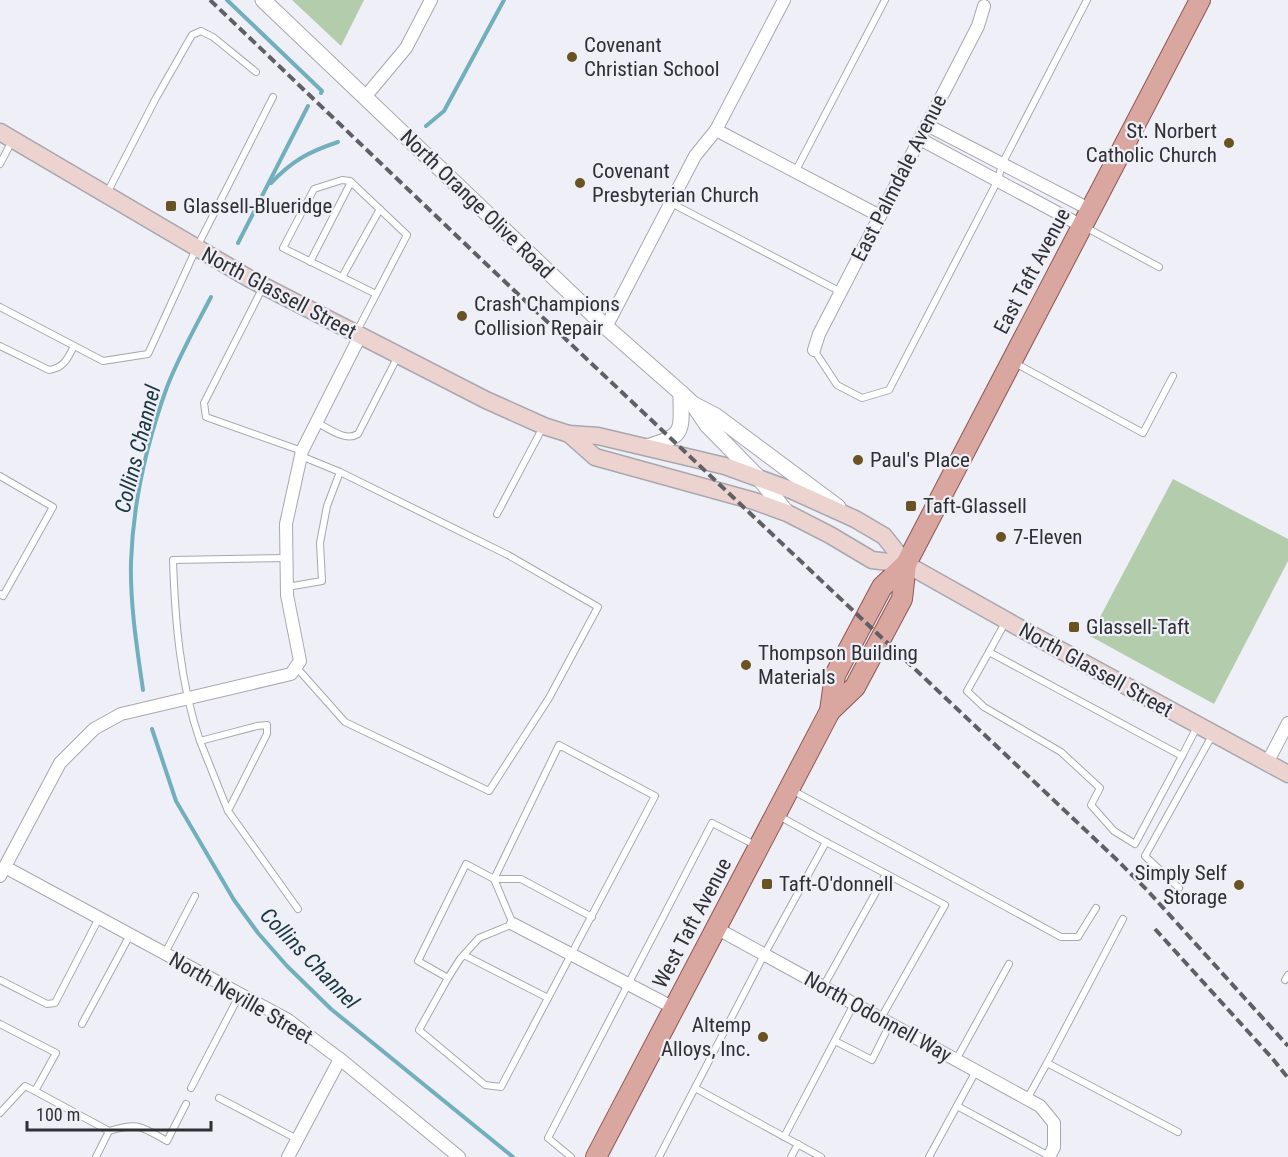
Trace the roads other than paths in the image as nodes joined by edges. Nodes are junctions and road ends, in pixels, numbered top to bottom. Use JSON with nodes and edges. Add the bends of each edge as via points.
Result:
{"nodes":[{"id":1,"x":263,"y":0,"type":"edge"},
{"id":2,"x":431,"y":0,"type":"edge"},
{"id":3,"x":784,"y":0,"type":"edge"},
{"id":4,"x":885,"y":0,"type":"edge"},
{"id":5,"x":1087,"y":0,"type":"edge"},
{"id":6,"x":1200,"y":0,"type":"edge"},
{"id":7,"x":984,"y":6,"type":"dead end"},
{"id":8,"x":256,"y":72,"type":"dead end"},
{"id":9,"x":273,"y":97,"type":"dead end"},
{"id":10,"x":364,"y":97,"type":"junction"},
{"id":11,"x":927,"y":125,"type":"junction"},
{"id":12,"x":716,"y":130,"type":"junction"},
{"id":13,"x":6,"y":136,"type":"edge"},
{"id":14,"x":920,"y":139,"type":"junction"},
{"id":15,"x":0,"y":164,"type":"edge"},
{"id":16,"x":1002,"y":164,"type":"junction"},
{"id":17,"x":795,"y":172,"type":"junction"},
{"id":18,"x":998,"y":180,"type":"junction"},
{"id":19,"x":351,"y":182,"type":"junction"},
{"id":20,"x":107,"y":194,"type":"junction"},
{"id":21,"x":670,"y":203,"type":"junction"},
{"id":22,"x":380,"y":209,"type":"junction"},
{"id":23,"x":880,"y":216,"type":"junction"},
{"id":24,"x":1087,"y":218,"type":"junction"},
{"id":25,"x":195,"y":249,"type":"junction"},
{"id":26,"x":310,"y":262,"type":"junction"},
{"id":27,"x":1158,"y":267,"type":"dead end"},
{"id":28,"x":342,"y":278,"type":"junction"},
{"id":29,"x":263,"y":286,"type":"junction"},
{"id":30,"x":841,"y":292,"type":"junction"},
{"id":31,"x":376,"y":294,"type":"junction"},
{"id":32,"x":0,"y":307,"type":"edge"},
{"id":33,"x":606,"y":327,"type":"junction"},
{"id":34,"x":358,"y":334,"type":"junction"},
{"id":35,"x":0,"y":346,"type":"edge"},
{"id":36,"x":74,"y":346,"type":"junction"},
{"id":37,"x":814,"y":350,"type":"joint"},
{"id":38,"x":398,"y":355,"type":"junction"},
{"id":39,"x":1012,"y":362,"type":"junction"},
{"id":40,"x":1173,"y":376,"type":"dead end"},
{"id":41,"x":681,"y":393,"type":"junction"},
{"id":42,"x":693,"y":404,"type":"junction"},
{"id":43,"x":316,"y":422,"type":"junction"},
{"id":44,"x":544,"y":426,"type":"junction"},
{"id":45,"x":569,"y":434,"type":"junction"},
{"id":46,"x":646,"y":447,"type":"junction"},
{"id":47,"x":302,"y":454,"type":"junction"},
{"id":48,"x":340,"y":472,"type":"junction"},
{"id":49,"x":0,"y":476,"type":"edge"},
{"id":50,"x":758,"y":477,"type":"junction"},
{"id":51,"x":787,"y":513,"type":"junction"},
{"id":52,"x":497,"y":514,"type":"dead end"},
{"id":53,"x":855,"y":519,"type":"junction"},
{"id":54,"x":287,"y":558,"type":"junction"},
{"id":55,"x":906,"y":564,"type":"junction"},
{"id":56,"x":287,"y":587,"type":"junction"},
{"id":57,"x":0,"y":594,"type":"edge"},
{"id":58,"x":1006,"y":621,"type":"junction"},
{"id":59,"x":989,"y":652,"type":"junction"},
{"id":60,"x":297,"y":668,"type":"junction"},
{"id":61,"x":189,"y":698,"type":"junction"},
{"id":62,"x":1288,"y":723,"type":"edge"},
{"id":63,"x":1198,"y":725,"type":"junction"},
{"id":64,"x":1214,"y":734,"type":"junction"},
{"id":65,"x":200,"y":741,"type":"junction"},
{"id":66,"x":1182,"y":756,"type":"junction"},
{"id":67,"x":1267,"y":763,"type":"junction"},
{"id":68,"x":1288,"y":774,"type":"edge"},
{"id":69,"x":789,"y":788,"type":"junction"},
{"id":70,"x":228,"y":811,"type":"junction"},
{"id":71,"x":776,"y":814,"type":"junction"},
{"id":72,"x":826,"y":842,"type":"junction"},
{"id":73,"x":759,"y":847,"type":"junction"},
{"id":74,"x":2,"y":871,"type":"edge"},
{"id":75,"x":886,"y":874,"type":"junction"},
{"id":76,"x":494,"y":879,"type":"junction"},
{"id":77,"x":1179,"y":888,"type":"dead end"},
{"id":78,"x":195,"y":896,"type":"dead end"},
{"id":79,"x":1096,"y":908,"type":"dead end"},
{"id":80,"x":298,"y":909,"type":"dead end"},
{"id":81,"x":592,"y":917,"type":"junction"},
{"id":82,"x":99,"y":918,"type":"junction"},
{"id":83,"x":1123,"y":919,"type":"dead end"},
{"id":84,"x":513,"y":924,"type":"junction"},
{"id":85,"x":716,"y":928,"type":"junction"},
{"id":86,"x":130,"y":934,"type":"junction"},
{"id":87,"x":165,"y":953,"type":"junction"},
{"id":88,"x":464,"y":955,"type":"junction"},
{"id":89,"x":571,"y":955,"type":"junction"},
{"id":90,"x":764,"y":955,"type":"junction"},
{"id":91,"x":1009,"y":964,"type":"dead end"},
{"id":92,"x":448,"y":978,"type":"junction"},
{"id":93,"x":0,"y":980,"type":"edge"},
{"id":94,"x":629,"y":985,"type":"junction"},
{"id":95,"x":823,"y":987,"type":"junction"},
{"id":96,"x":240,"y":994,"type":"junction"},
{"id":97,"x":548,"y":998,"type":"junction"},
{"id":98,"x":854,"y":1004,"type":"junction"},
{"id":99,"x":674,"y":1008,"type":"junction"},
{"id":100,"x":886,"y":1021,"type":"junction"},
{"id":101,"x":0,"y":1024,"type":"edge"},
{"id":102,"x":82,"y":1024,"type":"dead end"},
{"id":103,"x":835,"y":1041,"type":"junction"},
{"id":104,"x":340,"y":1059,"type":"junction"},
{"id":105,"x":956,"y":1060,"type":"junction"},
{"id":106,"x":1047,"y":1063,"type":"junction"},
{"id":107,"x":976,"y":1071,"type":"junction"},
{"id":108,"x":191,"y":1088,"type":"dead end"},
{"id":109,"x":695,"y":1088,"type":"junction"},
{"id":110,"x":35,"y":1091,"type":"junction"},
{"id":111,"x":219,"y":1098,"type":"dead end"},
{"id":112,"x":1027,"y":1099,"type":"junction"},
{"id":113,"x":186,"y":1104,"type":"dead end"},
{"id":114,"x":957,"y":1106,"type":"junction"},
{"id":115,"x":0,"y":1113,"type":"edge"},
{"id":116,"x":109,"y":1131,"type":"junction"},
{"id":117,"x":1178,"y":1132,"type":"dead end"},
{"id":118,"x":784,"y":1137,"type":"junction"},
{"id":119,"x":297,"y":1139,"type":"junction"},
{"id":120,"x":798,"y":1144,"type":"junction"},
{"id":121,"x":96,"y":1157,"type":"edge"},
{"id":122,"x":288,"y":1157,"type":"edge"},
{"id":123,"x":458,"y":1157,"type":"edge"},
{"id":124,"x":571,"y":1157,"type":"edge"},
{"id":125,"x":596,"y":1157,"type":"edge"},
{"id":126,"x":659,"y":1157,"type":"edge"},
{"id":127,"x":791,"y":1157,"type":"edge"},
{"id":128,"x":821,"y":1157,"type":"edge"},
{"id":129,"x":929,"y":1157,"type":"edge"},
{"id":130,"x":1049,"y":1157,"type":"edge"}],
"edges":[{"from":1,"to":10,"type":"street","name":"North Orange Olive Road"},
{"from":2,"to":10,"type":"street","via":[[406,48]]},
{"from":3,"to":12,"type":"street"},
{"from":4,"to":17,"type":"lane"},
{"from":5,"to":16,"type":"lane"},
{"from":6,"to":24,"type":"main road","name":"East Taft Avenue"},
{"from":7,"to":11,"type":"street","name":"East Palmdale Avenue","via":[[978,26]]},
{"from":8,"to":20,"type":"lane","via":[[213,37],[201,31],[192,35]]},
{"from":9,"to":25,"type":"lane"},
{"from":10,"to":33,"type":"street","name":"North Orange Olive Road"},
{"from":11,"to":14,"type":"street","name":"East Palmdale Avenue"},
{"from":11,"to":16,"type":"street"},
{"from":12,"to":17,"type":"street"},
{"from":12,"to":21,"type":"street","via":[[695,156]]},
{"from":13,"to":15,"type":"lane"},
{"from":13,"to":20,"type":"main road","name":"North Glassell Street"},
{"from":14,"to":18,"type":"street"},
{"from":14,"to":23,"type":"street","name":"East Palmdale Avenue"},
{"from":16,"to":18,"type":"lane"},
{"from":16,"to":24,"type":"street"},
{"from":17,"to":23,"type":"street"},
{"from":18,"to":24,"type":"street"},
{"from":18,"to":37,"type":"lane","via":[[889,390],[862,398],[837,385]]},
{"from":19,"to":22,"type":"lane"},
{"from":19,"to":26,"type":"lane"},
{"from":19,"to":26,"type":"lane","via":[[342,180],[314,189],[283,248]]},
{"from":20,"to":25,"type":"main road","name":"North Glassell Street"},
{"from":21,"to":30,"type":"lane"},
{"from":21,"to":33,"type":"street"},
{"from":22,"to":28,"type":"lane"},
{"from":22,"to":31,"type":"lane","via":[[407,235]]},
{"from":23,"to":30,"type":"street","name":"East Palmdale Avenue"},
{"from":24,"to":27,"type":"lane"},
{"from":24,"to":39,"type":"main road","name":"East Taft Avenue"},
{"from":25,"to":29,"type":"main road","name":"North Glassell Street"},
{"from":25,"to":36,"type":"lane","via":[[148,354],[103,361]]},
{"from":26,"to":28,"type":"lane"},
{"from":28,"to":31,"type":"lane"},
{"from":29,"to":34,"type":"main road","name":"North Glassell Street"},
{"from":29,"to":47,"type":"lane","via":[[204,404],[206,417]]},
{"from":30,"to":37,"type":"street","name":"East Palmdale Avenue"},
{"from":31,"to":34,"type":"lane"},
{"from":32,"to":36,"type":"lane"},
{"from":33,"to":41,"type":"street","name":"North Orange Olive Road"},
{"from":34,"to":38,"type":"main road","name":"North Glassell Street"},
{"from":34,"to":43,"type":"street"},
{"from":35,"to":36,"type":"lane","via":[[49,370],[65,363]]},
{"from":38,"to":43,"type":"lane","via":[[358,434],[346,437]]},
{"from":38,"to":44,"type":"main road","name":"North Glassell Street"},
{"from":39,"to":40,"type":"lane","via":[[1143,433]]},
{"from":39,"to":55,"type":"main road","name":"East Taft Avenue"},
{"from":41,"to":42,"type":"street","name":"North Orange Olive Road"},
{"from":41,"to":46,"type":"street","via":[[679,432]]},
{"from":42,"to":50,"type":"street","name":"North Orange Olive Road","via":[[707,425]]},
{"from":42,"to":53,"type":"street","name":"North Orange Olive Road","via":[[716,416]]},
{"from":43,"to":47,"type":"street"},
{"from":44,"to":45,"type":"main road","name":"North Glassell Street"},
{"from":44,"to":52,"type":"lane"},
{"from":45,"to":46,"type":"main road","name":"North Glassell Street"},
{"from":45,"to":51,"type":"main road","name":"North Glassell Street","via":[[595,457],[730,493]]},
{"from":46,"to":50,"type":"main road","name":"North Glassell Street"},
{"from":47,"to":48,"type":"lane"},
{"from":47,"to":54,"type":"street","via":[[286,524]]},
{"from":48,"to":56,"type":"lane","via":[[327,506],[320,543],[322,581]]},
{"from":48,"to":60,"type":"lane","via":[[508,555],[598,608],[549,698],[489,791],[345,722]]},
{"from":49,"to":57,"type":"lane","via":[[53,507],[3,596]]},
{"from":50,"to":51,"type":"street","name":"North Orange Olive Road"},
{"from":50,"to":53,"type":"main road","name":"North Glassell Street"},
{"from":51,"to":55,"type":"main road","name":"North Glassell Street","via":[[872,560]]},
{"from":53,"to":55,"type":"main road","name":"North Glassell Street","via":[[884,536]]},
{"from":54,"to":56,"type":"street"},
{"from":54,"to":61,"type":"lane","via":[[173,560],[175,610]]},
{"from":55,"to":58,"type":"main road","name":"North Glassell Street"},
{"from":55,"to":69,"type":"main road","name":"West Taft Avenue","via":[[902,599],[855,687],[830,711]]},
{"from":56,"to":60,"type":"street","via":[[300,661]]},
{"from":58,"to":59,"type":"lane"},
{"from":58,"to":63,"type":"main road","name":"North Glassell Street"},
{"from":59,"to":66,"type":"lane"},
{"from":59,"to":66,"type":"lane","via":[[967,691],[984,707],[1069,759],[1100,788],[1091,805],[1114,831],[1135,844]]},
{"from":60,"to":61,"type":"street","via":[[291,674]]},
{"from":61,"to":65,"type":"lane"},
{"from":61,"to":74,"type":"street","via":[[121,714],[94,729],[60,763]]},
{"from":62,"to":67,"type":"street"},
{"from":63,"to":64,"type":"main road","name":"North Glassell Street"},
{"from":63,"to":66,"type":"lane"},
{"from":64,"to":67,"type":"main road","name":"North Glassell Street"},
{"from":64,"to":77,"type":"lane","via":[[1145,856]]},
{"from":65,"to":70,"type":"lane"},
{"from":65,"to":70,"type":"lane","via":[[267,725],[267,734]]},
{"from":67,"to":68,"type":"main road","name":"North Glassell Street"},
{"from":69,"to":71,"type":"main road","name":"West Taft Avenue"},
{"from":69,"to":79,"type":"lane","via":[[1061,937],[1078,937]]},
{"from":70,"to":80,"type":"lane"},
{"from":71,"to":72,"type":"lane"},
{"from":71,"to":73,"type":"main road","name":"West Taft Avenue"},
{"from":72,"to":75,"type":"lane"},
{"from":72,"to":90,"type":"lane"},
{"from":73,"to":85,"type":"main road","name":"West Taft Avenue"},
{"from":73,"to":94,"type":"lane","via":[[712,823]]},
{"from":74,"to":82,"type":"street","name":"North Neville Street"},
{"from":75,"to":95,"type":"lane"},
{"from":75,"to":100,"type":"lane","via":[[945,905]]},
{"from":76,"to":81,"type":"lane","via":[[521,879]]},
{"from":76,"to":81,"type":"lane","via":[[559,745],[656,796]]},
{"from":76,"to":84,"type":"lane"},
{"from":76,"to":92,"type":"lane","via":[[466,864],[418,961]]},
{"from":78,"to":87,"type":"lane"},
{"from":81,"to":89,"type":"lane"},
{"from":82,"to":86,"type":"street","name":"North Neville Street"},
{"from":82,"to":93,"type":"lane","via":[[55,1002],[47,1004]]},
{"from":83,"to":106,"type":"lane"},
{"from":84,"to":88,"type":"lane","via":[[479,938]]},
{"from":84,"to":89,"type":"street"},
{"from":85,"to":90,"type":"street","name":"North Odonnell Way"},
{"from":85,"to":99,"type":"main road","name":"West Taft Avenue"},
{"from":86,"to":87,"type":"street","name":"North Neville Street"},
{"from":86,"to":102,"type":"lane"},
{"from":87,"to":96,"type":"street","name":"North Neville Street"},
{"from":88,"to":92,"type":"lane"},
{"from":88,"to":97,"type":"lane"},
{"from":89,"to":94,"type":"street"},
{"from":89,"to":97,"type":"lane"},
{"from":90,"to":95,"type":"street","name":"North Odonnell Way"},
{"from":90,"to":109,"type":"lane"},
{"from":91,"to":105,"type":"lane"},
{"from":92,"to":97,"type":"lane","via":[[419,1030],[485,1085],[501,1087]]},
{"from":94,"to":99,"type":"street"},
{"from":94,"to":124,"type":"lane","via":[[548,1138]]},
{"from":95,"to":98,"type":"street","name":"North Odonnell Way"},
{"from":96,"to":104,"type":"street","name":"North Neville Street","via":[[288,1020]]},
{"from":96,"to":108,"type":"lane"},
{"from":98,"to":100,"type":"street","name":"North Odonnell Way"},
{"from":98,"to":103,"type":"lane"},
{"from":99,"to":125,"type":"main road","name":"West Taft Avenue"},
{"from":100,"to":103,"type":"lane","via":[[872,1060]]},
{"from":100,"to":105,"type":"street","name":"North Odonnell Way"},
{"from":101,"to":110,"type":"lane","via":[[56,1053]]},
{"from":103,"to":118,"type":"lane"},
{"from":104,"to":119,"type":"street"},
{"from":104,"to":123,"type":"street","name":"North Neville Street"},
{"from":105,"to":107,"type":"street","name":"North Odonnell Way"},
{"from":106,"to":112,"type":"lane"},
{"from":106,"to":117,"type":"lane"},
{"from":107,"to":112,"type":"street","name":"North Odonnell Way"},
{"from":107,"to":114,"type":"lane"},
{"from":109,"to":118,"type":"lane"},
{"from":109,"to":126,"type":"lane"},
{"from":110,"to":115,"type":"lane","via":[[25,1086]]},
{"from":110,"to":116,"type":"lane"},
{"from":111,"to":119,"type":"lane"},
{"from":112,"to":130,"type":"street","name":"North Odonnell Way","via":[[1040,1106],[1054,1123],[1054,1147]]},
{"from":113,"to":116,"type":"lane","via":[[167,1141],[131,1124]]},
{"from":114,"to":129,"type":"lane"},
{"from":114,"to":130,"type":"lane"},
{"from":116,"to":121,"type":"lane"},
{"from":118,"to":120,"type":"lane"},
{"from":119,"to":122,"type":"street"},
{"from":120,"to":127,"type":"lane"},
{"from":120,"to":128,"type":"lane"}]}
